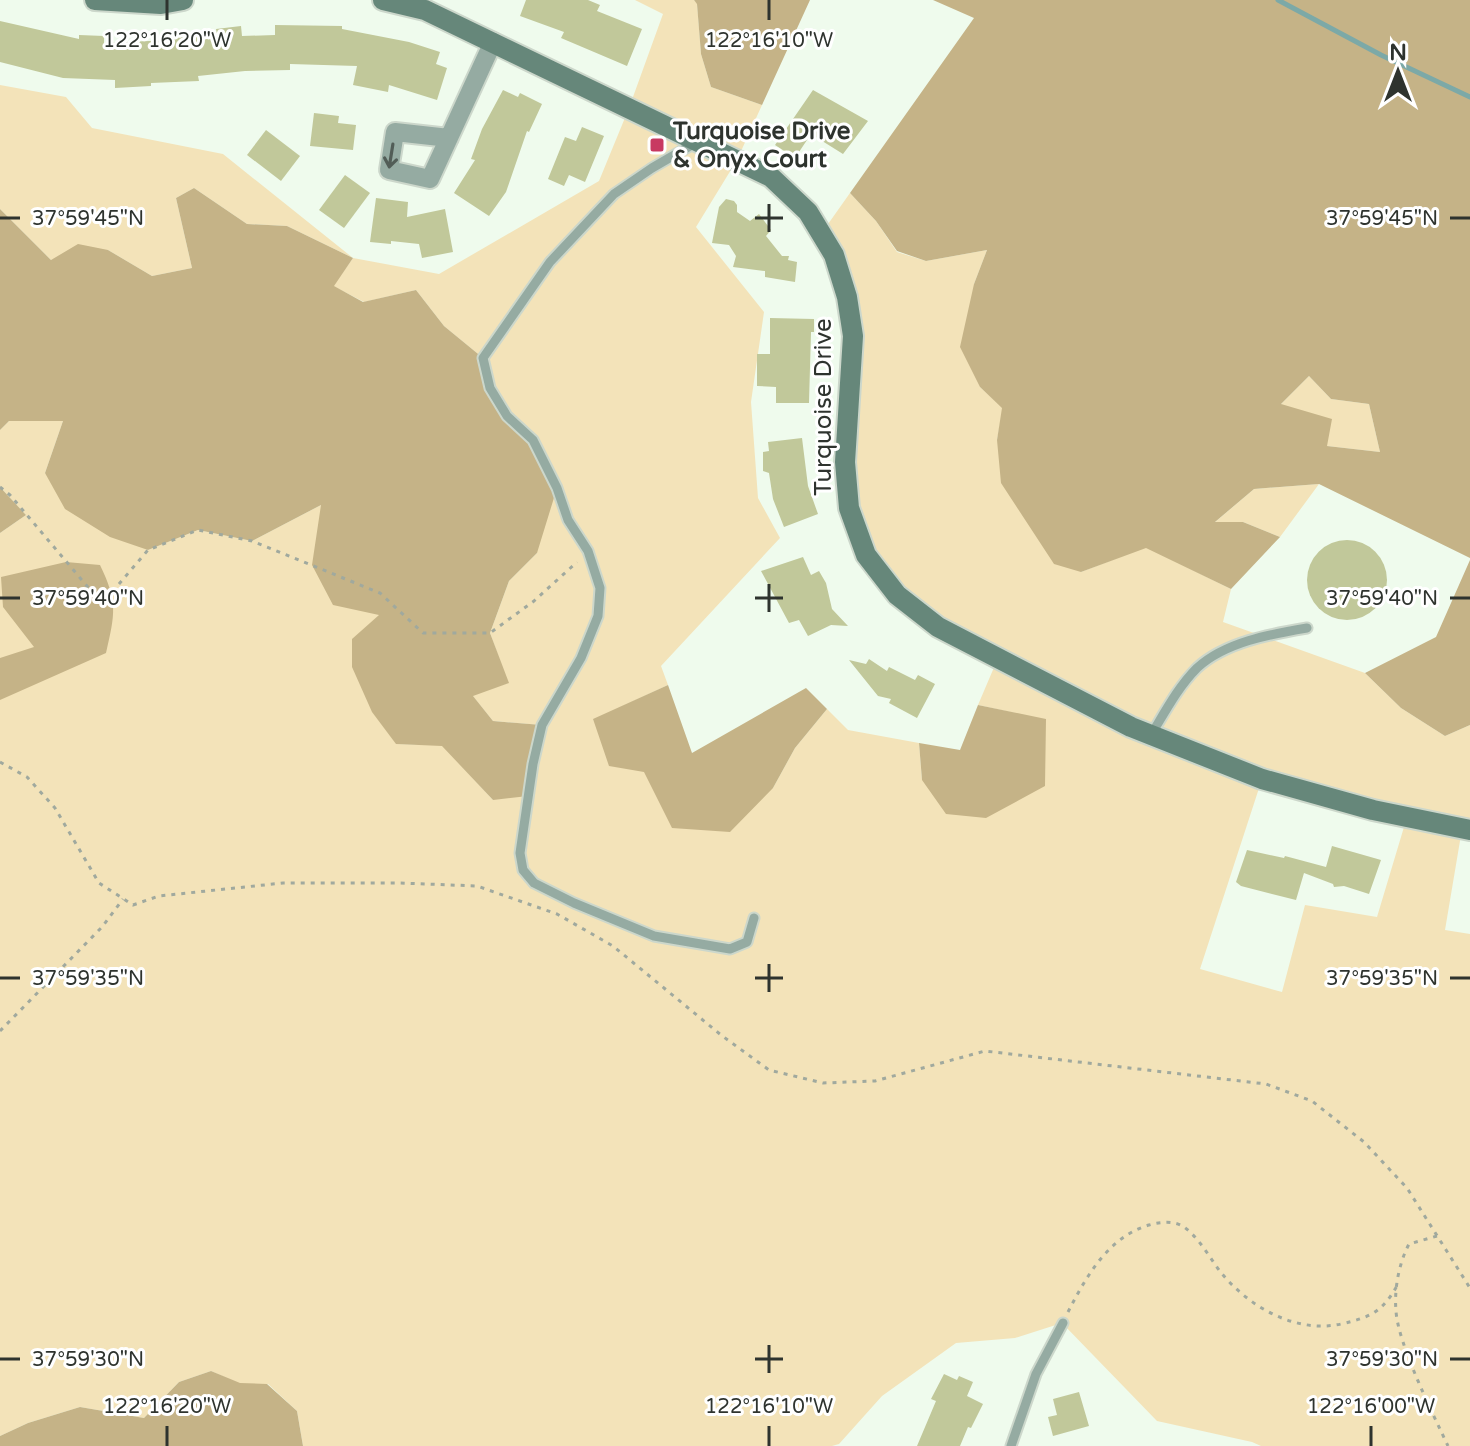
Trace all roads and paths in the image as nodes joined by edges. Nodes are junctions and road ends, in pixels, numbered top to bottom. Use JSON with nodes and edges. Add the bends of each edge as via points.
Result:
{"nodes":[{"id":1,"x":95,"y":0,"type":"edge"},
{"id":2,"x":183,"y":0,"type":"edge"},
{"id":3,"x":383,"y":0,"type":"edge"},
{"id":4,"x":493,"y":42,"type":"junction"},
{"id":5,"x":449,"y":138,"type":"dead end"},
{"id":6,"x":698,"y":142,"type":"junction"},
{"id":7,"x":0,"y":487,"type":"edge"},
{"id":8,"x":588,"y":551,"type":"junction"},
{"id":9,"x":1307,"y":628,"type":"dead end"},
{"id":10,"x":1151,"y":735,"type":"junction"},
{"id":11,"x":0,"y":762,"type":"edge"},
{"id":12,"x":1470,"y":830,"type":"edge"},
{"id":13,"x":123,"y":899,"type":"junction"},
{"id":14,"x":754,"y":918,"type":"dead end"},
{"id":15,"x":0,"y":1031,"type":"edge"},
{"id":16,"x":1437,"y":1236,"type":"junction"},
{"id":17,"x":1398,"y":1284,"type":"junction"},
{"id":18,"x":1470,"y":1288,"type":"edge"},
{"id":19,"x":1063,"y":1323,"type":"joint"},
{"id":20,"x":1011,"y":1446,"type":"edge"},
{"id":21,"x":1448,"y":1446,"type":"edge"}],
"edges":[{"from":1,"to":2,"type":"street"},
{"from":3,"to":4,"type":"street","name":"Turquoise Drive","via":[[425,10]]},
{"from":4,"to":5,"type":"street"},
{"from":4,"to":6,"type":"street","name":"Turquoise Drive"},
{"from":6,"to":8,"type":"lane","via":[[614,194],[550,262],[483,358],[490,388],[507,416],[533,440],[568,520]]},
{"from":6,"to":10,"type":"street","name":"Turquoise Drive","via":[[771,177],[808,212],[834,255],[853,336],[845,462],[849,508],[866,555],[897,595],[938,627]]},
{"from":7,"to":8,"type":"path","via":[[92,592],[113,591],[148,550],[198,530],[252,541],[380,593],[423,633],[490,633]]},
{"from":8,"to":14,"type":"lane","via":[[600,588],[598,616],[581,658],[542,725],[520,853],[523,870],[534,883],[654,936],[730,949],[747,942]]},
{"from":9,"to":10,"type":"lane","via":[[1222,650],[1198,667]]},
{"from":10,"to":12,"type":"street","name":"Turquoise Drive","via":[[1262,779]]},
{"from":11,"to":13,"type":"path","via":[[27,777],[55,808],[99,883]]},
{"from":13,"to":15,"type":"path"},
{"from":13,"to":16,"type":"path","via":[[133,905],[159,896],[283,883],[477,886],[557,914],[613,946],[769,1070],[823,1083],[875,1081],[985,1051],[1266,1084],[1312,1101],[1364,1142],[1407,1188]]},
{"from":16,"to":17,"type":"path","via":[[1409,1244]]},
{"from":16,"to":18,"type":"path"},
{"from":17,"to":19,"type":"path","via":[[1387,1304],[1367,1318],[1320,1328],[1295,1322],[1274,1315],[1235,1288],[1181,1225],[1160,1222],[1118,1240],[1083,1282]]},
{"from":17,"to":21,"type":"path","via":[[1396,1312],[1406,1345]]},
{"from":19,"to":20,"type":"lane","via":[[1036,1374]]}]}
